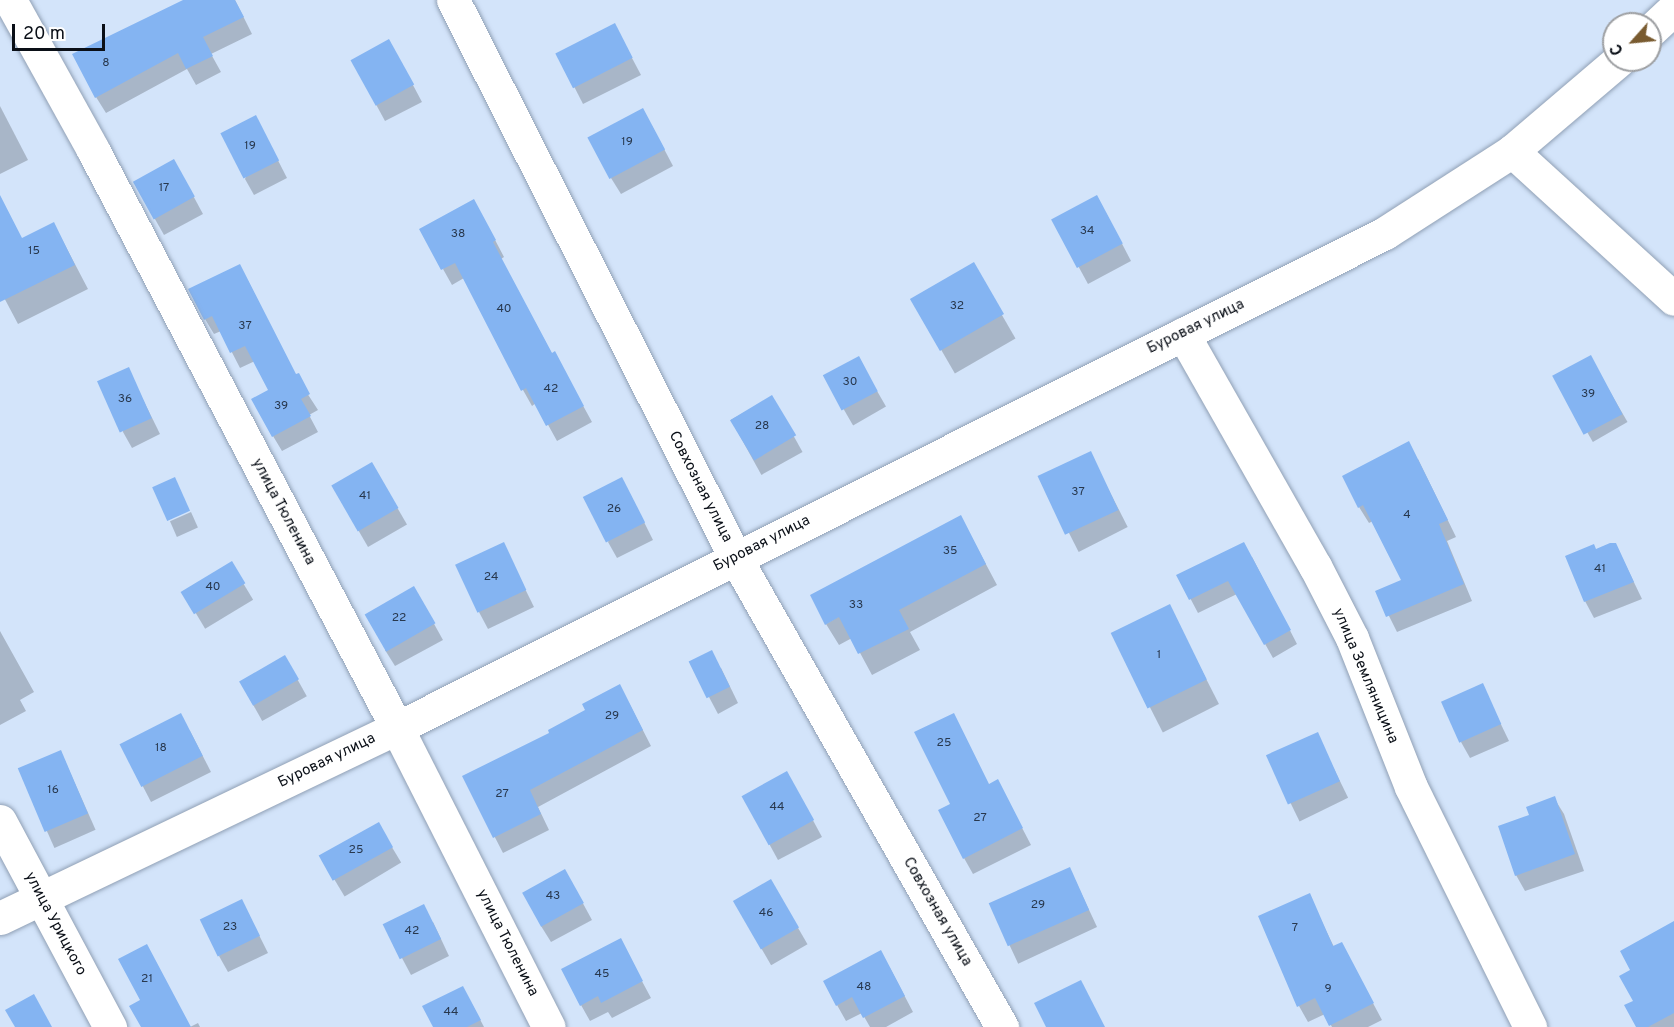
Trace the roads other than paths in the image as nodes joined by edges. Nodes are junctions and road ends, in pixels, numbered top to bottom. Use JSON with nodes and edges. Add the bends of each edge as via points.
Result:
{"nodes":[{"id":1,"x":10,"y":0,"type":"edge"},
{"id":2,"x":453,"y":0,"type":"edge"},
{"id":3,"x":1674,"y":9,"type":"edge"},
{"id":4,"x":1662,"y":20,"type":"edge"},
{"id":5,"x":1605,"y":72,"type":"edge"},
{"id":6,"x":1512,"y":151,"type":"junction"},
{"id":7,"x":1674,"y":299,"type":"edge"},
{"id":8,"x":1183,"y":334,"type":"junction"},
{"id":9,"x":735,"y":557,"type":"junction"},
{"id":10,"x":397,"y":728,"type":"junction"},
{"id":11,"x":0,"y":821,"type":"edge"},
{"id":12,"x":41,"y":899,"type":"junction"},
{"id":13,"x":0,"y":918,"type":"edge"},
{"id":14,"x":110,"y":1027,"type":"edge"},
{"id":15,"x":549,"y":1027,"type":"edge"},
{"id":16,"x":1002,"y":1027,"type":"edge"},
{"id":17,"x":1530,"y":1027,"type":"edge"}],
"edges":[{"from":1,"to":10,"type":"street","name":"улица Тюленина"},
{"from":2,"to":9,"type":"street","name":"Совхозная улица"},
{"from":3,"to":4,"type":"street"},
{"from":5,"to":6,"type":"street","name":"Буровая улица"},
{"from":6,"to":7,"type":"street"},
{"from":6,"to":8,"type":"street","name":"Буровая улица","via":[[1385,233]]},
{"from":8,"to":9,"type":"street","name":"Буровая улица"},
{"from":8,"to":17,"type":"street","name":"улица Земляницина","via":[[1352,638],[1412,787]]},
{"from":9,"to":10,"type":"street","name":"Буровая улица"},
{"from":9,"to":16,"type":"street","name":"Совхозная улица"},
{"from":10,"to":12,"type":"street","name":"Буровая улица"},
{"from":10,"to":15,"type":"street","name":"улица Тюленина"},
{"from":11,"to":12,"type":"street","name":"улица Урицкого"},
{"from":12,"to":13,"type":"street","name":"Буровая улица"},
{"from":12,"to":14,"type":"street","name":"улица Урицкого"}]}
